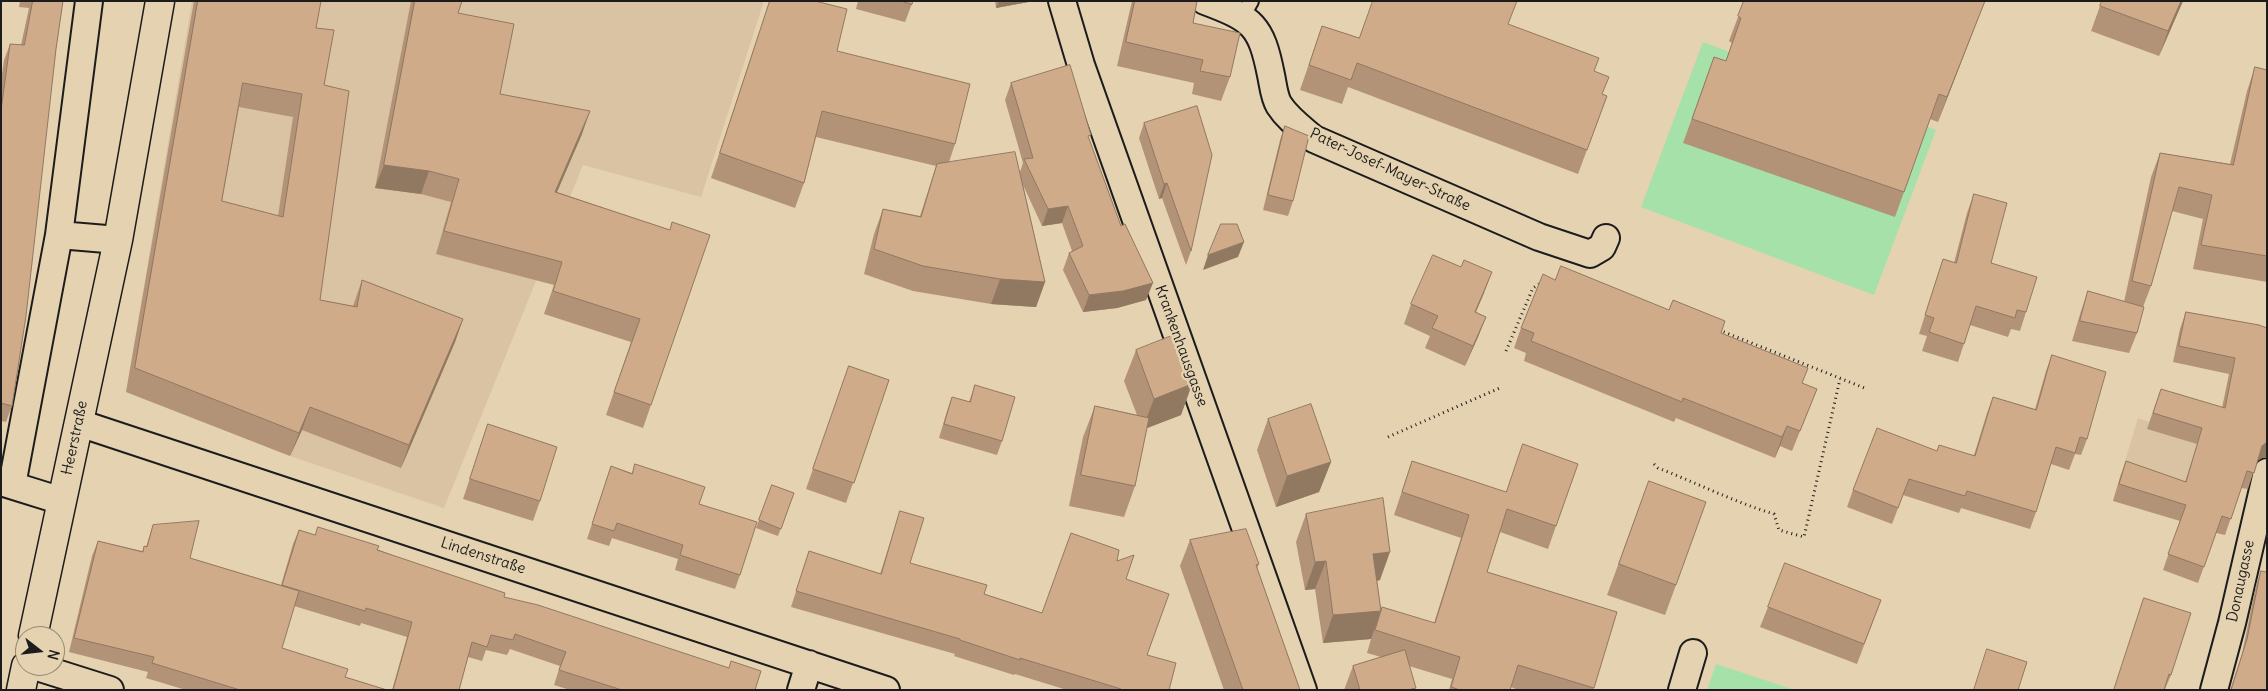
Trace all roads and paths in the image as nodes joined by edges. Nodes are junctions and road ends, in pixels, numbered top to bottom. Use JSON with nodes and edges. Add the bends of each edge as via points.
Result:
{"nodes":[{"id":1,"x":89,"y":1,"type":"edge"},
{"id":2,"x":160,"y":1,"type":"edge"},
{"id":3,"x":1062,"y":1,"type":"edge"},
{"id":4,"x":1205,"y":1,"type":"edge"},
{"id":5,"x":1246,"y":9,"type":"edge"},
{"id":6,"x":59,"y":235,"type":"junction"},
{"id":7,"x":1606,"y":238,"type":"dead end"},
{"id":8,"x":118,"y":240,"type":"junction"},
{"id":9,"x":1564,"y":246,"type":"junction"},
{"id":10,"x":1716,"y":329,"type":"edge"},
{"id":11,"x":1506,"y":351,"type":"dead end"},
{"id":12,"x":1840,"y":379,"type":"junction"},
{"id":13,"x":1502,"y":387,"type":"dead end"},
{"id":14,"x":1867,"y":389,"type":"dead end"},
{"id":15,"x":79,"y":423,"type":"junction"},
{"id":16,"x":1388,"y":437,"type":"dead end"},
{"id":17,"x":1654,"y":464,"type":"dead end"},
{"id":18,"x":2267,"y":472,"type":"edge"},
{"id":19,"x":7,"y":483,"type":"edge"},
{"id":20,"x":62,"y":501,"type":"junction"},
{"id":21,"x":34,"y":626,"type":"edge"},
{"id":22,"x":1693,"y":653,"type":"dead end"},
{"id":23,"x":808,"y":664,"type":"junction"},
{"id":24,"x":24,"y":676,"type":"edge"},
{"id":25,"x":65,"y":676,"type":"edge"},
{"id":26,"x":21,"y":690,"type":"edge"},
{"id":27,"x":110,"y":690,"type":"edge"},
{"id":28,"x":801,"y":690,"type":"edge"},
{"id":29,"x":886,"y":690,"type":"edge"},
{"id":30,"x":1304,"y":690,"type":"edge"},
{"id":31,"x":1682,"y":690,"type":"edge"},
{"id":32,"x":2214,"y":690,"type":"edge"}],
"edges":[{"from":1,"to":6,"type":"street"},
{"from":2,"to":8,"type":"street","name":"Heerstraße"},
{"from":3,"to":30,"type":"street","name":"Krankenhausgasse","via":[[1081,65]]},
{"from":4,"to":5,"type":"street","name":"Pater-Josef-Mayer-Straße"},
{"from":5,"to":9,"type":"street","name":"Pater-Josef-Mayer-Straße","via":[[1266,51],[1277,103],[1291,121],[1314,139]]},
{"from":6,"to":8,"type":"street"},
{"from":6,"to":19,"type":"street"},
{"from":7,"to":9,"type":"street","name":"Pater-Josef-Mayer-Straße","via":[[1602,247],[1590,254]]},
{"from":8,"to":15,"type":"street","name":"Heerstraße"},
{"from":9,"to":11,"type":"path","via":[[1538,286],[1533,288]]},
{"from":10,"to":12,"type":"path"},
{"from":12,"to":14,"type":"path"},
{"from":12,"to":17,"type":"path","via":[[1804,537],[1779,530],[1774,514],[1742,504]]},
{"from":13,"to":16,"type":"path"},
{"from":15,"to":20,"type":"street","name":"Heerstraße"},
{"from":15,"to":23,"type":"street","name":"Lindenstraße"},
{"from":18,"to":32,"type":"street","name":"Donaugasse"},
{"from":19,"to":20,"type":"street"},
{"from":20,"to":21,"type":"street","name":"Heerstraße"},
{"from":22,"to":31,"type":"street"},
{"from":23,"to":28,"type":"street"},
{"from":23,"to":29,"type":"street","name":"Lindenstraße"},
{"from":24,"to":26,"type":"street"},
{"from":25,"to":27,"type":"street"}]}
